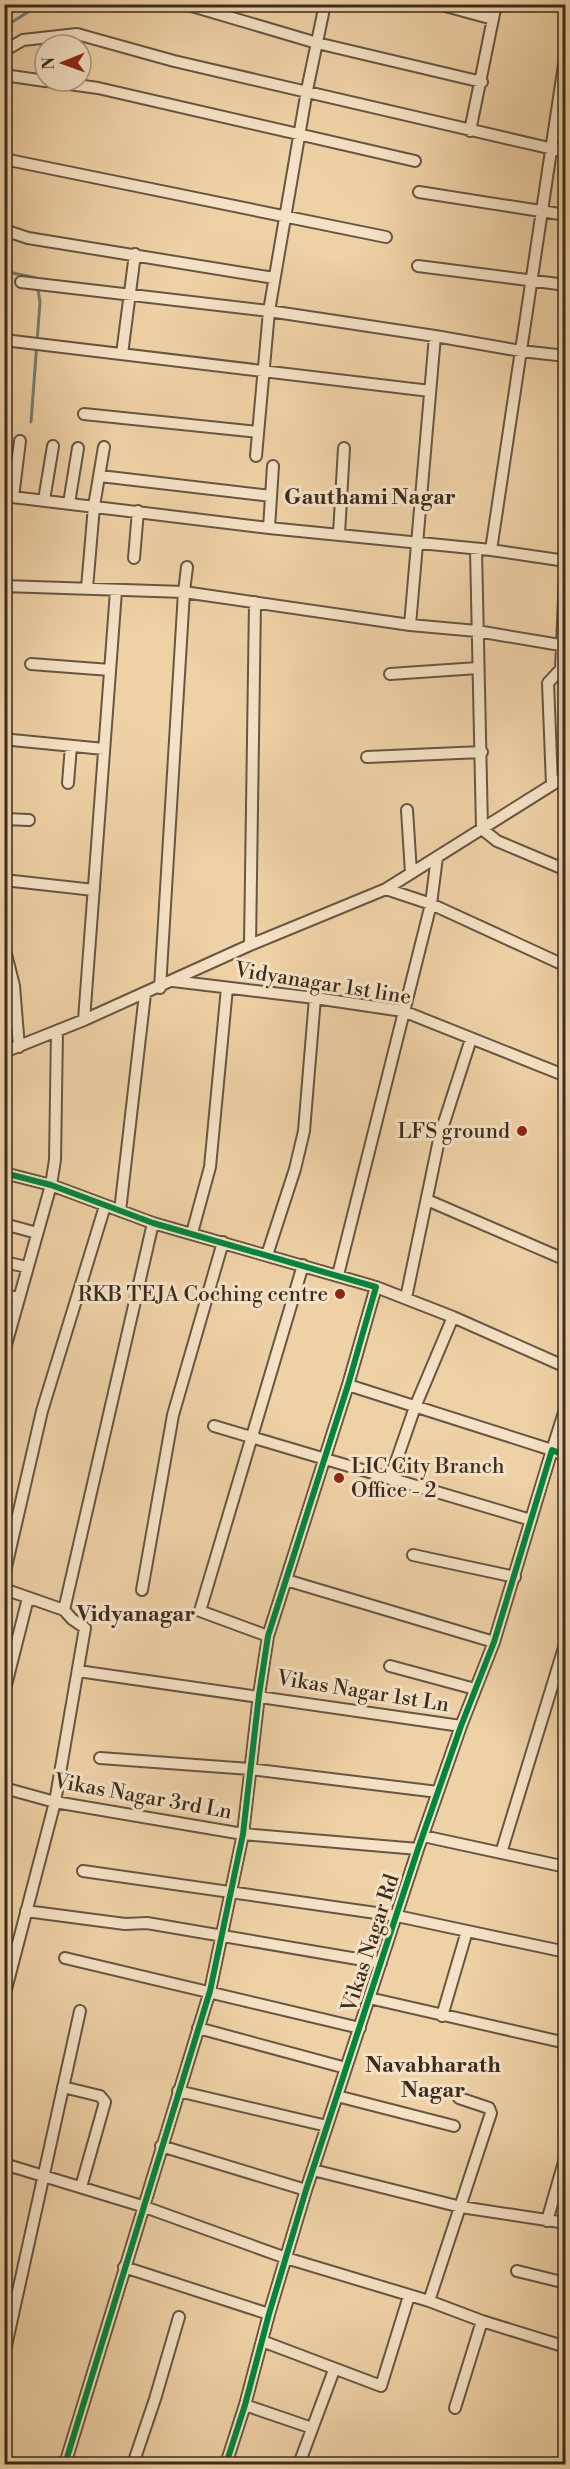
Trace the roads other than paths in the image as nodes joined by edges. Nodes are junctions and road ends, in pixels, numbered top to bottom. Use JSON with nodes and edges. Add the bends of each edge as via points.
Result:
{"nodes":[{"id":1,"x":185,"y":4,"type":"edge"},
{"id":2,"x":325,"y":4,"type":"edge"},
{"id":3,"x":438,"y":4,"type":"edge"},
{"id":4,"x":496,"y":4,"type":"edge"},
{"id":5,"x":493,"y":19,"type":"junction"},
{"id":6,"x":317,"y":43,"type":"junction"},
{"id":7,"x":4,"y":51,"type":"edge"},
{"id":8,"x":566,"y":51,"type":"edge"},
{"id":9,"x":4,"y":75,"type":"edge"},
{"id":10,"x":33,"y":79,"type":"edge"},
{"id":11,"x":482,"y":82,"type":"junction"},
{"id":12,"x":93,"y":87,"type":"edge"},
{"id":13,"x":307,"y":90,"type":"junction"},
{"id":14,"x":562,"y":93,"type":"edge"},
{"id":15,"x":470,"y":131,"type":"junction"},
{"id":16,"x":299,"y":133,"type":"junction"},
{"id":17,"x":550,"y":150,"type":"junction"},
{"id":18,"x":566,"y":152,"type":"edge"},
{"id":19,"x":4,"y":159,"type":"edge"},
{"id":20,"x":415,"y":161,"type":"dead end"},
{"id":21,"x":419,"y":192,"type":"dead end"},
{"id":22,"x":541,"y":212,"type":"junction"},
{"id":23,"x":566,"y":215,"type":"edge"},
{"id":24,"x":284,"y":218,"type":"junction"},
{"id":25,"x":4,"y":230,"type":"edge"},
{"id":26,"x":386,"y":237,"type":"dead end"},
{"id":27,"x":135,"y":254,"type":"junction"},
{"id":28,"x":418,"y":266,"type":"dead end"},
{"id":29,"x":274,"y":278,"type":"junction"},
{"id":30,"x":531,"y":280,"type":"junction"},
{"id":31,"x":26,"y":282,"type":"dead end"},
{"id":32,"x":566,"y":285,"type":"edge"},
{"id":33,"x":129,"y":294,"type":"junction"},
{"id":34,"x":269,"y":311,"type":"junction"},
{"id":35,"x":435,"y":336,"type":"junction"},
{"id":36,"x":4,"y":340,"type":"edge"},
{"id":37,"x":520,"y":351,"type":"junction"},
{"id":38,"x":122,"y":354,"type":"junction"},
{"id":39,"x":566,"y":356,"type":"edge"},
{"id":40,"x":265,"y":370,"type":"junction"},
{"id":41,"x":430,"y":391,"type":"junction"},
{"id":42,"x":84,"y":414,"type":"dead end"},
{"id":43,"x":258,"y":432,"type":"junction"},
{"id":44,"x":20,"y":441,"type":"dead end"},
{"id":45,"x":53,"y":446,"type":"dead end"},
{"id":46,"x":104,"y":447,"type":"dead end"},
{"id":47,"x":78,"y":448,"type":"dead end"},
{"id":48,"x":344,"y":448,"type":"dead end"},
{"id":49,"x":256,"y":456,"type":"dead end"},
{"id":50,"x":273,"y":466,"type":"dead end"},
{"id":51,"x":100,"y":476,"type":"junction"},
{"id":52,"x":9,"y":496,"type":"edge"},
{"id":53,"x":271,"y":496,"type":"junction"},
{"id":54,"x":44,"y":500,"type":"junction"},
{"id":55,"x":69,"y":503,"type":"junction"},
{"id":56,"x":94,"y":506,"type":"junction"},
{"id":57,"x":138,"y":511,"type":"junction"},
{"id":58,"x":268,"y":528,"type":"junction"},
{"id":59,"x":339,"y":534,"type":"junction"},
{"id":60,"x":417,"y":542,"type":"junction"},
{"id":61,"x":476,"y":549,"type":"junction"},
{"id":62,"x":491,"y":550,"type":"junction"},
{"id":63,"x":565,"y":557,"type":"edge"},
{"id":64,"x":134,"y":558,"type":"dead end"},
{"id":65,"x":187,"y":567,"type":"dead end"},
{"id":66,"x":4,"y":586,"type":"edge"},
{"id":67,"x":87,"y":588,"type":"junction"},
{"id":68,"x":116,"y":591,"type":"junction"},
{"id":69,"x":183,"y":592,"type":"junction"},
{"id":70,"x":255,"y":602,"type":"junction"},
{"id":71,"x":410,"y":624,"type":"junction"},
{"id":72,"x":477,"y":632,"type":"junction"},
{"id":73,"x":563,"y":646,"type":"edge"},
{"id":74,"x":31,"y":664,"type":"dead end"},
{"id":75,"x":478,"y":668,"type":"junction"},
{"id":76,"x":110,"y":670,"type":"junction"},
{"id":77,"x":390,"y":674,"type":"dead end"},
{"id":78,"x":12,"y":740,"type":"dead end"},
{"id":79,"x":71,"y":746,"type":"junction"},
{"id":80,"x":104,"y":749,"type":"junction"},
{"id":81,"x":482,"y":752,"type":"junction"},
{"id":82,"x":367,"y":758,"type":"dead end"},
{"id":83,"x":566,"y":776,"type":"edge"},
{"id":84,"x":68,"y":783,"type":"dead end"},
{"id":85,"x":552,"y":784,"type":"junction"},
{"id":86,"x":407,"y":810,"type":"dead end"},
{"id":87,"x":4,"y":819,"type":"edge"},
{"id":88,"x":28,"y":820,"type":"dead end"},
{"id":89,"x":482,"y":829,"type":"junction"},
{"id":90,"x":437,"y":857,"type":"junction"},
{"id":91,"x":566,"y":870,"type":"edge"},
{"id":92,"x":411,"y":873,"type":"junction"},
{"id":93,"x":4,"y":880,"type":"edge"},
{"id":94,"x":386,"y":889,"type":"junction"},
{"id":95,"x":94,"y":890,"type":"junction"},
{"id":96,"x":431,"y":904,"type":"junction"},
{"id":97,"x":250,"y":945,"type":"junction"},
{"id":98,"x":4,"y":946,"type":"edge"},
{"id":99,"x":566,"y":966,"type":"edge"},
{"id":100,"x":173,"y":981,"type":"junction"},
{"id":101,"x":160,"y":988,"type":"junction"},
{"id":102,"x":227,"y":988,"type":"junction"},
{"id":103,"x":145,"y":994,"type":"junction"},
{"id":104,"x":315,"y":998,"type":"junction"},
{"id":105,"x":403,"y":1011,"type":"junction"},
{"id":106,"x":84,"y":1020,"type":"junction"},
{"id":107,"x":57,"y":1031,"type":"junction"},
{"id":108,"x":471,"y":1039,"type":"junction"},
{"id":109,"x":19,"y":1047,"type":"junction"},
{"id":110,"x":4,"y":1052,"type":"edge"},
{"id":111,"x":566,"y":1076,"type":"edge"},
{"id":112,"x":4,"y":1173,"type":"edge"},
{"id":113,"x":51,"y":1185,"type":"junction"},
{"id":114,"x":427,"y":1200,"type":"junction"},
{"id":115,"x":105,"y":1206,"type":"junction"},
{"id":116,"x":120,"y":1211,"type":"junction"},
{"id":117,"x":153,"y":1222,"type":"junction"},
{"id":118,"x":4,"y":1224,"type":"edge"},
{"id":119,"x":37,"y":1233,"type":"junction"},
{"id":120,"x":192,"y":1233,"type":"junction"},
{"id":121,"x":223,"y":1242,"type":"junction"},
{"id":122,"x":267,"y":1255,"type":"junction"},
{"id":123,"x":566,"y":1260,"type":"edge"},
{"id":124,"x":4,"y":1262,"type":"edge"},
{"id":125,"x":303,"y":1265,"type":"junction"},
{"id":126,"x":27,"y":1267,"type":"junction"},
{"id":127,"x":338,"y":1275,"type":"junction"},
{"id":128,"x":376,"y":1287,"type":"junction"},
{"id":129,"x":4,"y":1295,"type":"edge"},
{"id":130,"x":18,"y":1298,"type":"junction"},
{"id":131,"x":406,"y":1298,"type":"junction"},
{"id":132,"x":453,"y":1317,"type":"junction"},
{"id":133,"x":4,"y":1352,"type":"edge"},
{"id":134,"x":566,"y":1367,"type":"edge"},
{"id":135,"x":348,"y":1385,"type":"junction"},
{"id":136,"x":566,"y":1406,"type":"edge"},
{"id":137,"x":415,"y":1407,"type":"junction"},
{"id":138,"x":214,"y":1426,"type":"dead end"},
{"id":139,"x":252,"y":1438,"type":"junction"},
{"id":140,"x":552,"y":1450,"type":"junction"},
{"id":141,"x":566,"y":1456,"type":"edge"},
{"id":142,"x":324,"y":1460,"type":"junction"},
{"id":143,"x":390,"y":1479,"type":"junction"},
{"id":144,"x":531,"y":1520,"type":"junction"},
{"id":145,"x":413,"y":1556,"type":"dead end"},
{"id":146,"x":4,"y":1576,"type":"edge"},
{"id":147,"x":515,"y":1577,"type":"junction"},
{"id":148,"x":286,"y":1580,"type":"junction"},
{"id":149,"x":4,"y":1589,"type":"edge"},
{"id":150,"x":142,"y":1590,"type":"dead end"},
{"id":151,"x":28,"y":1598,"type":"junction"},
{"id":152,"x":64,"y":1610,"type":"junction"},
{"id":153,"x":268,"y":1636,"type":"junction"},
{"id":154,"x":566,"y":1641,"type":"edge"},
{"id":155,"x":494,"y":1642,"type":"junction"},
{"id":156,"x":390,"y":1666,"type":"dead end"},
{"id":157,"x":78,"y":1671,"type":"junction"},
{"id":158,"x":476,"y":1689,"type":"junction"},
{"id":159,"x":4,"y":1693,"type":"edge"},
{"id":160,"x":259,"y":1695,"type":"junction"},
{"id":161,"x":461,"y":1726,"type":"junction"},
{"id":162,"x":100,"y":1758,"type":"dead end"},
{"id":163,"x":250,"y":1769,"type":"junction"},
{"id":164,"x":4,"y":1788,"type":"edge"},
{"id":165,"x":438,"y":1792,"type":"junction"},
{"id":166,"x":55,"y":1802,"type":"junction"},
{"id":167,"x":243,"y":1834,"type":"junction"},
{"id":168,"x":423,"y":1836,"type":"junction"},
{"id":169,"x":418,"y":1849,"type":"junction"},
{"id":170,"x":501,"y":1853,"type":"junction"},
{"id":171,"x":566,"y":1867,"type":"edge"},
{"id":172,"x":83,"y":1871,"type":"dead end"},
{"id":173,"x":231,"y":1893,"type":"junction"},
{"id":174,"x":26,"y":1911,"type":"junction"},
{"id":175,"x":397,"y":1916,"type":"junction"},
{"id":176,"x":467,"y":1931,"type":"junction"},
{"id":177,"x":221,"y":1935,"type":"junction"},
{"id":178,"x":566,"y":1953,"type":"edge"},
{"id":179,"x":65,"y":1958,"type":"dead end"},
{"id":180,"x":381,"y":1963,"type":"junction"},
{"id":181,"x":210,"y":1991,"type":"junction"},
{"id":182,"x":4,"y":1997,"type":"edge"},
{"id":183,"x":369,"y":1998,"type":"junction"},
{"id":184,"x":80,"y":2011,"type":"dead end"},
{"id":185,"x":442,"y":2016,"type":"junction"},
{"id":186,"x":198,"y":2028,"type":"junction"},
{"id":187,"x":360,"y":2028,"type":"junction"},
{"id":188,"x":566,"y":2043,"type":"edge"},
{"id":189,"x":346,"y":2068,"type":"junction"},
{"id":190,"x":63,"y":2087,"type":"junction"},
{"id":191,"x":178,"y":2091,"type":"junction"},
{"id":192,"x":337,"y":2096,"type":"junction"},
{"id":193,"x":459,"y":2098,"type":"dead end"},
{"id":194,"x":327,"y":2126,"type":"junction"},
{"id":195,"x":454,"y":2126,"type":"dead end"},
{"id":196,"x":161,"y":2146,"type":"junction"},
{"id":197,"x":566,"y":2155,"type":"edge"},
{"id":198,"x":4,"y":2164,"type":"edge"},
{"id":199,"x":313,"y":2170,"type":"junction"},
{"id":200,"x":43,"y":2175,"type":"junction"},
{"id":201,"x":81,"y":2187,"type":"junction"},
{"id":202,"x":306,"y":2190,"type":"junction"},
{"id":203,"x":142,"y":2206,"type":"junction"},
{"id":204,"x":461,"y":2207,"type":"junction"},
{"id":205,"x":547,"y":2221,"type":"junction"},
{"id":206,"x":566,"y":2223,"type":"edge"},
{"id":207,"x":286,"y":2258,"type":"junction"},
{"id":208,"x":124,"y":2267,"type":"junction"},
{"id":209,"x":517,"y":2271,"type":"dead end"},
{"id":210,"x":566,"y":2283,"type":"edge"},
{"id":211,"x":409,"y":2296,"type":"junction"},
{"id":212,"x":429,"y":2301,"type":"junction"},
{"id":213,"x":269,"y":2314,"type":"junction"},
{"id":214,"x":179,"y":2318,"type":"dead end"},
{"id":215,"x":482,"y":2321,"type":"junction"},
{"id":216,"x":262,"y":2341,"type":"junction"},
{"id":217,"x":566,"y":2347,"type":"edge"},
{"id":218,"x":4,"y":2355,"type":"edge"},
{"id":219,"x":334,"y":2370,"type":"junction"},
{"id":220,"x":246,"y":2405,"type":"junction"},
{"id":221,"x":455,"y":2408,"type":"dead end"},
{"id":222,"x":312,"y":2428,"type":"junction"},
{"id":223,"x":65,"y":2464,"type":"edge"},
{"id":224,"x":133,"y":2464,"type":"edge"},
{"id":225,"x":226,"y":2464,"type":"edge"},
{"id":226,"x":299,"y":2464,"type":"edge"}],
"edges":[{"from":1,"to":6,"type":"street"},
{"from":2,"to":6,"type":"street"},
{"from":3,"to":5,"type":"street"},
{"from":4,"to":5,"type":"street"},
{"from":5,"to":11,"type":"street"},
{"from":6,"to":11,"type":"street"},
{"from":6,"to":13,"type":"street"},
{"from":7,"to":13,"type":"street","via":[[23,40],[77,34]]},
{"from":8,"to":14,"type":"street"},
{"from":9,"to":10,"type":"street"},
{"from":11,"to":15,"type":"street"},
{"from":12,"to":16,"type":"street"},
{"from":13,"to":15,"type":"street"},
{"from":13,"to":16,"type":"street"},
{"from":14,"to":17,"type":"street"},
{"from":15,"to":17,"type":"street"},
{"from":16,"to":20,"type":"street"},
{"from":16,"to":24,"type":"street"},
{"from":17,"to":18,"type":"street"},
{"from":17,"to":22,"type":"street"},
{"from":19,"to":24,"type":"street"},
{"from":21,"to":22,"type":"street"},
{"from":22,"to":23,"type":"street"},
{"from":22,"to":30,"type":"street"},
{"from":24,"to":26,"type":"street"},
{"from":24,"to":29,"type":"street"},
{"from":25,"to":27,"type":"street","via":[[28,238]]},
{"from":27,"to":29,"type":"street"},
{"from":27,"to":33,"type":"street"},
{"from":28,"to":30,"type":"street"},
{"from":29,"to":34,"type":"street"},
{"from":30,"to":32,"type":"street"},
{"from":30,"to":37,"type":"street"},
{"from":31,"to":33,"type":"street"},
{"from":33,"to":34,"type":"street"},
{"from":33,"to":38,"type":"street"},
{"from":34,"to":35,"type":"street"},
{"from":34,"to":40,"type":"street"},
{"from":35,"to":37,"type":"street"},
{"from":35,"to":41,"type":"street"},
{"from":36,"to":38,"type":"street"},
{"from":37,"to":39,"type":"street"},
{"from":37,"to":62,"type":"street"},
{"from":38,"to":40,"type":"street"},
{"from":40,"to":41,"type":"street"},
{"from":40,"to":43,"type":"street"},
{"from":41,"to":60,"type":"street"},
{"from":42,"to":43,"type":"street"},
{"from":43,"to":49,"type":"street"},
{"from":44,"to":52,"type":"street"},
{"from":45,"to":54,"type":"street"},
{"from":46,"to":51,"type":"street"},
{"from":47,"to":55,"type":"street"},
{"from":48,"to":59,"type":"street"},
{"from":50,"to":53,"type":"street"},
{"from":51,"to":53,"type":"street"},
{"from":51,"to":56,"type":"street"},
{"from":52,"to":54,"type":"street"},
{"from":53,"to":58,"type":"street"},
{"from":54,"to":55,"type":"street"},
{"from":55,"to":56,"type":"street"},
{"from":56,"to":57,"type":"street"},
{"from":56,"to":67,"type":"street"},
{"from":57,"to":58,"type":"street"},
{"from":57,"to":64,"type":"street"},
{"from":58,"to":59,"type":"street"},
{"from":59,"to":60,"type":"street"},
{"from":60,"to":61,"type":"street"},
{"from":60,"to":71,"type":"street"},
{"from":61,"to":62,"type":"street"},
{"from":61,"to":72,"type":"street"},
{"from":62,"to":63,"type":"street"},
{"from":63,"to":73,"type":"street"},
{"from":65,"to":69,"type":"street"},
{"from":66,"to":67,"type":"street"},
{"from":67,"to":68,"type":"street"},
{"from":68,"to":69,"type":"street"},
{"from":68,"to":76,"type":"street"},
{"from":69,"to":70,"type":"street"},
{"from":69,"to":101,"type":"street"},
{"from":70,"to":71,"type":"street"},
{"from":70,"to":97,"type":"street"},
{"from":71,"to":72,"type":"street"},
{"from":72,"to":73,"type":"street"},
{"from":72,"to":75,"type":"street"},
{"from":73,"to":85,"type":"street","via":[[561,669],[548,683]]},
{"from":74,"to":76,"type":"street"},
{"from":75,"to":77,"type":"street"},
{"from":75,"to":81,"type":"street"},
{"from":76,"to":80,"type":"street"},
{"from":78,"to":79,"type":"street"},
{"from":79,"to":80,"type":"street"},
{"from":79,"to":84,"type":"street"},
{"from":80,"to":95,"type":"street"},
{"from":81,"to":82,"type":"street"},
{"from":81,"to":89,"type":"street"},
{"from":83,"to":85,"type":"street"},
{"from":85,"to":89,"type":"street"},
{"from":86,"to":92,"type":"street"},
{"from":87,"to":88,"type":"street"},
{"from":89,"to":90,"type":"street"},
{"from":89,"to":91,"type":"street","via":[[496,841]]},
{"from":90,"to":92,"type":"street"},
{"from":90,"to":96,"type":"street"},
{"from":92,"to":94,"type":"street"},
{"from":93,"to":95,"type":"street"},
{"from":94,"to":96,"type":"street"},
{"from":94,"to":97,"type":"street"},
{"from":95,"to":106,"type":"street"},
{"from":96,"to":99,"type":"street"},
{"from":96,"to":105,"type":"street"},
{"from":97,"to":100,"type":"street"},
{"from":98,"to":109,"type":"street","via":[[14,986]]},
{"from":100,"to":101,"type":"street"},
{"from":100,"to":102,"type":"street","name":"Vidyanagar 1st line"},
{"from":101,"to":103,"type":"street"},
{"from":102,"to":104,"type":"street","name":"Vidyanagar 1st line"},
{"from":102,"to":120,"type":"street","via":[[210,1167]]},
{"from":103,"to":106,"type":"street"},
{"from":103,"to":116,"type":"street"},
{"from":104,"to":105,"type":"street","name":"Vidyanagar 1st line"},
{"from":104,"to":122,"type":"street","via":[[304,1131]]},
{"from":105,"to":108,"type":"street","name":"Vidyanagar 1st line"},
{"from":105,"to":127,"type":"street"},
{"from":106,"to":107,"type":"street"},
{"from":107,"to":109,"type":"street"},
{"from":107,"to":113,"type":"street","via":[[55,1160]]},
{"from":108,"to":111,"type":"street","name":"Vidyanagar 1st line"},
{"from":108,"to":114,"type":"street","via":[[440,1136]]},
{"from":109,"to":110,"type":"street"},
{"from":112,"to":113,"type":"street"},
{"from":113,"to":115,"type":"street"},
{"from":113,"to":119,"type":"street"},
{"from":114,"to":123,"type":"street"},
{"from":114,"to":131,"type":"street"},
{"from":115,"to":116,"type":"street"},
{"from":115,"to":146,"type":"street","via":[[42,1412]]},
{"from":116,"to":117,"type":"street"},
{"from":117,"to":120,"type":"street"},
{"from":117,"to":152,"type":"street"},
{"from":118,"to":119,"type":"street"},
{"from":119,"to":126,"type":"street"},
{"from":120,"to":121,"type":"street"},
{"from":121,"to":122,"type":"street"},
{"from":121,"to":150,"type":"street","via":[[172,1415]]},
{"from":122,"to":125,"type":"street"},
{"from":124,"to":126,"type":"street"},
{"from":125,"to":127,"type":"street"},
{"from":125,"to":139,"type":"street"},
{"from":126,"to":130,"type":"street"},
{"from":127,"to":128,"type":"street"},
{"from":128,"to":131,"type":"street"},
{"from":128,"to":135,"type":"street"},
{"from":129,"to":130,"type":"street"},
{"from":130,"to":133,"type":"street"},
{"from":131,"to":132,"type":"street"},
{"from":132,"to":134,"type":"street"},
{"from":132,"to":137,"type":"street"},
{"from":135,"to":137,"type":"street"},
{"from":135,"to":142,"type":"street"},
{"from":136,"to":140,"type":"street","name":"Vikas Nagar Rd"},
{"from":137,"to":140,"type":"street"},
{"from":137,"to":143,"type":"street"},
{"from":138,"to":139,"type":"street"},
{"from":139,"to":142,"type":"street"},
{"from":139,"to":153,"type":"street","via":[[200,1611]]},
{"from":140,"to":141,"type":"street"},
{"from":140,"to":144,"type":"street","name":"Vikas Nagar Rd"},
{"from":142,"to":143,"type":"street"},
{"from":142,"to":148,"type":"street"},
{"from":143,"to":144,"type":"street"},
{"from":144,"to":147,"type":"street","name":"Vikas Nagar Rd"},
{"from":145,"to":147,"type":"street"},
{"from":147,"to":155,"type":"street","name":"Vikas Nagar Rd"},
{"from":148,"to":153,"type":"street"},
{"from":148,"to":155,"type":"street"},
{"from":149,"to":151,"type":"street"},
{"from":151,"to":152,"type":"street"},
{"from":151,"to":159,"type":"street"},
{"from":152,"to":157,"type":"street","via":[[85,1628]]},
{"from":153,"to":160,"type":"street"},
{"from":154,"to":170,"type":"street"},
{"from":155,"to":158,"type":"street","name":"Vikas Nagar Rd"},
{"from":156,"to":158,"type":"street"},
{"from":157,"to":160,"type":"street","name":"Vikas Nagar 1st Ln"},
{"from":157,"to":166,"type":"street"},
{"from":158,"to":161,"type":"street","name":"Vikas Nagar Rd"},
{"from":160,"to":161,"type":"street","name":"Vikas Nagar 1st Ln"},
{"from":160,"to":163,"type":"street"},
{"from":161,"to":165,"type":"street","name":"Vikas Nagar Rd"},
{"from":162,"to":163,"type":"street"},
{"from":163,"to":165,"type":"street"},
{"from":163,"to":167,"type":"street"},
{"from":164,"to":166,"type":"street","name":"Vikas Nagar 3rd Ln"},
{"from":165,"to":168,"type":"street","name":"Vikas Nagar Rd"},
{"from":166,"to":167,"type":"street","name":"Vikas Nagar 3rd Ln"},
{"from":166,"to":174,"type":"street"},
{"from":167,"to":169,"type":"street","name":"Vikas Nagar 3rd Ln"},
{"from":167,"to":173,"type":"street"},
{"from":168,"to":169,"type":"street","name":"Vikas Nagar Rd"},
{"from":168,"to":170,"type":"street"},
{"from":169,"to":175,"type":"street","name":"Vikas Nagar Rd"},
{"from":170,"to":171,"type":"street"},
{"from":172,"to":173,"type":"street"},
{"from":173,"to":175,"type":"street"},
{"from":173,"to":177,"type":"street"},
{"from":174,"to":177,"type":"street"},
{"from":174,"to":182,"type":"street"},
{"from":175,"to":176,"type":"street"},
{"from":175,"to":180,"type":"street","name":"Vikas Nagar Rd"},
{"from":176,"to":178,"type":"street"},
{"from":176,"to":185,"type":"street"},
{"from":177,"to":180,"type":"street"},
{"from":177,"to":181,"type":"street"},
{"from":179,"to":181,"type":"street"},
{"from":180,"to":183,"type":"street","name":"Vikas Nagar Rd"},
{"from":181,"to":186,"type":"street"},
{"from":181,"to":187,"type":"street"},
{"from":183,"to":185,"type":"street"},
{"from":183,"to":187,"type":"street","name":"Vikas Nagar Rd"},
{"from":184,"to":190,"type":"street"},
{"from":185,"to":188,"type":"street"},
{"from":186,"to":189,"type":"street"},
{"from":186,"to":191,"type":"street"},
{"from":187,"to":189,"type":"street","name":"Vikas Nagar Rd"},
{"from":189,"to":192,"type":"street","name":"Vikas Nagar Rd"},
{"from":190,"to":200,"type":"street"},
{"from":190,"to":201,"type":"street","via":[[100,2096],[105,2102]]},
{"from":191,"to":194,"type":"street"},
{"from":191,"to":196,"type":"street"},
{"from":192,"to":194,"type":"street","name":"Vikas Nagar Rd"},
{"from":192,"to":195,"type":"street"},
{"from":193,"to":204,"type":"street","via":[[489,2108],[491,2113]]},
{"from":194,"to":199,"type":"street","name":"Vikas Nagar Rd"},
{"from":196,"to":202,"type":"street"},
{"from":196,"to":203,"type":"street"},
{"from":197,"to":205,"type":"street"},
{"from":198,"to":200,"type":"street"},
{"from":199,"to":202,"type":"street","name":"Vikas Nagar Rd"},
{"from":199,"to":204,"type":"street"},
{"from":200,"to":201,"type":"street"},
{"from":200,"to":218,"type":"street"},
{"from":201,"to":203,"type":"street"},
{"from":202,"to":207,"type":"street","name":"Vikas Nagar Rd"},
{"from":203,"to":207,"type":"street"},
{"from":203,"to":208,"type":"street"},
{"from":204,"to":205,"type":"street"},
{"from":204,"to":212,"type":"street"},
{"from":205,"to":206,"type":"street"},
{"from":207,"to":211,"type":"street"},
{"from":207,"to":213,"type":"street","name":"Vikas Nagar Rd"},
{"from":208,"to":213,"type":"street"},
{"from":208,"to":223,"type":"street"},
{"from":209,"to":210,"type":"street"},
{"from":211,"to":212,"type":"street"},
{"from":211,"to":219,"type":"street","via":[[381,2386]]},
{"from":212,"to":215,"type":"street"},
{"from":213,"to":216,"type":"street","name":"Vikas Nagar Rd"},
{"from":214,"to":224,"type":"street"},
{"from":215,"to":217,"type":"street"},
{"from":215,"to":221,"type":"street"},
{"from":216,"to":219,"type":"street"},
{"from":216,"to":220,"type":"street","name":"Vikas Nagar Rd"},
{"from":219,"to":222,"type":"street"},
{"from":220,"to":222,"type":"street"},
{"from":220,"to":225,"type":"street","name":"Vikas Nagar Rd"},
{"from":222,"to":226,"type":"street"}]}
